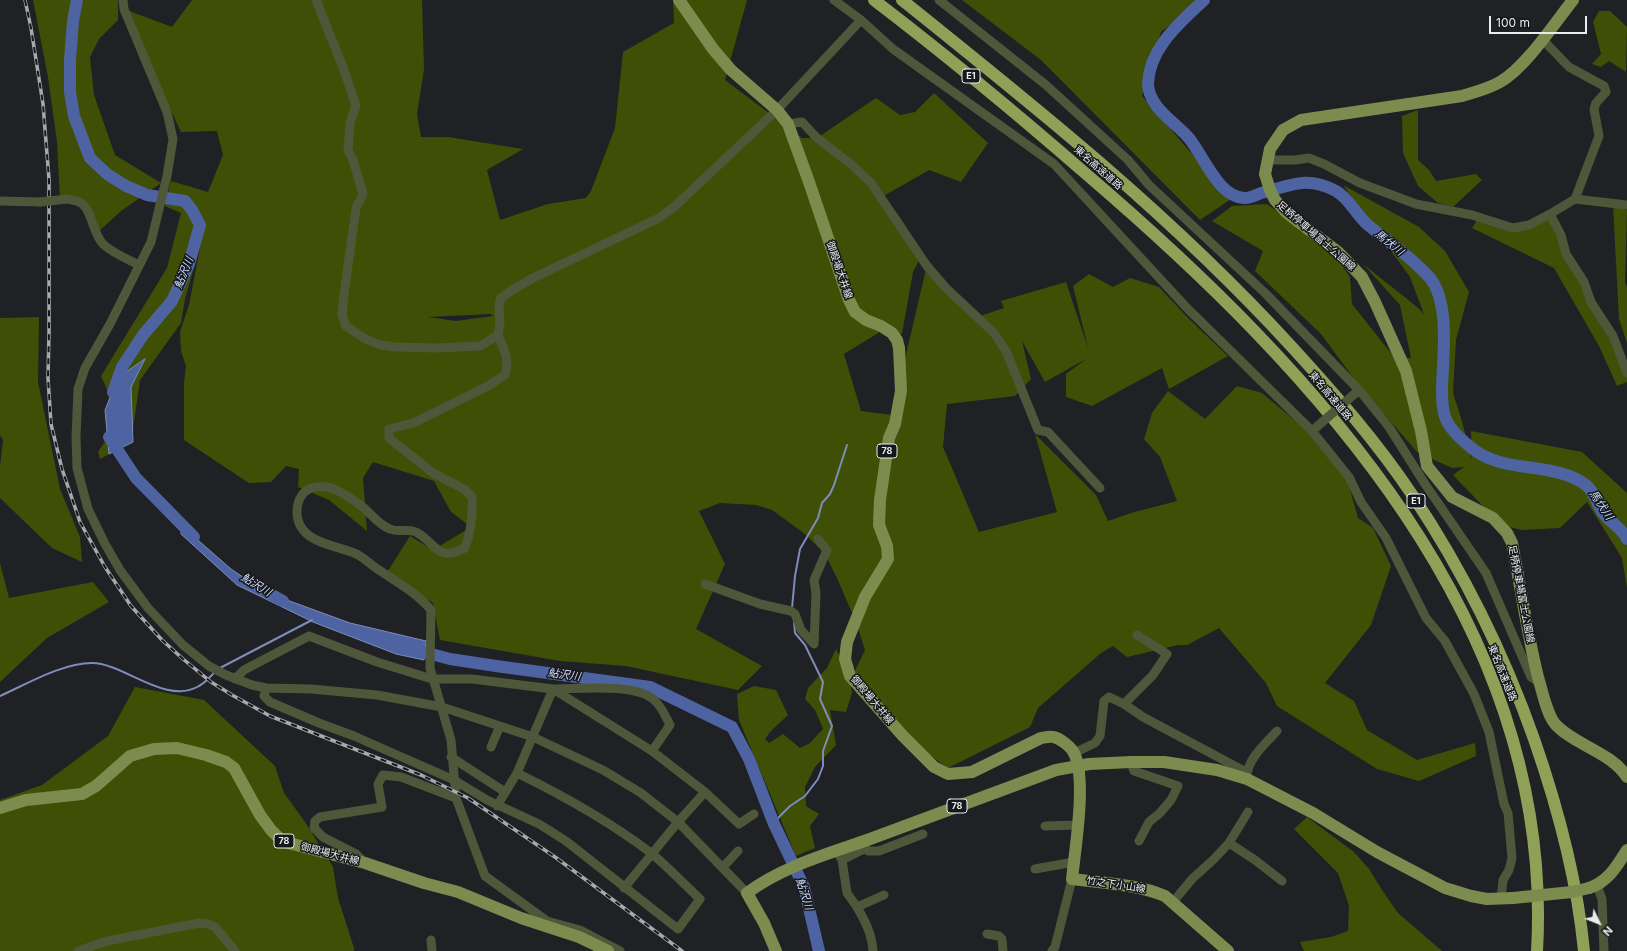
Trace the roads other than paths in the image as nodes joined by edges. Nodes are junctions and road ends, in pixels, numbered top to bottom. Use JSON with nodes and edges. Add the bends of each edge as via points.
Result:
{"nodes":[{"id":1,"x":123,"y":0,"type":"edge"},
{"id":2,"x":316,"y":0,"type":"edge"},
{"id":3,"x":679,"y":0,"type":"edge"},
{"id":4,"x":834,"y":0,"type":"edge"},
{"id":5,"x":874,"y":0,"type":"edge"},
{"id":6,"x":902,"y":0,"type":"edge"},
{"id":7,"x":939,"y":0,"type":"edge"},
{"id":8,"x":1573,"y":0,"type":"edge"},
{"id":9,"x":861,"y":20,"type":"junction"},
{"id":10,"x":1542,"y":39,"type":"junction"},
{"id":11,"x":777,"y":110,"type":"junction"},
{"id":12,"x":788,"y":124,"type":"junction"},
{"id":13,"x":1267,"y":160,"type":"junction"},
{"id":14,"x":1575,"y":199,"type":"junction"},
{"id":15,"x":0,"y":201,"type":"edge"},
{"id":16,"x":1627,"y":205,"type":"edge"},
{"id":17,"x":1550,"y":214,"type":"junction"},
{"id":18,"x":139,"y":265,"type":"junction"},
{"id":19,"x":498,"y":335,"type":"junction"},
{"id":20,"x":1627,"y":373,"type":"edge"},
{"id":21,"x":1359,"y":390,"type":"junction"},
{"id":22,"x":1312,"y":431,"type":"junction"},
{"id":23,"x":1100,"y":488,"type":"dead end"},
{"id":24,"x":818,"y":539,"type":"dead end"},
{"id":25,"x":705,"y":584,"type":"dead end"},
{"id":26,"x":1137,"y":635,"type":"dead end"},
{"id":27,"x":235,"y":679,"type":"junction"},
{"id":28,"x":432,"y":679,"type":"junction"},
{"id":29,"x":1540,"y":683,"type":"junction"},
{"id":30,"x":266,"y":688,"type":"junction"},
{"id":31,"x":553,"y":689,"type":"junction"},
{"id":32,"x":1124,"y":704,"type":"junction"},
{"id":33,"x":442,"y":708,"type":"junction"},
{"id":34,"x":500,"y":726,"type":"junction"},
{"id":35,"x":1277,"y":731,"type":"dead end"},
{"id":36,"x":533,"y":737,"type":"junction"},
{"id":37,"x":491,"y":748,"type":"dead end"},
{"id":38,"x":652,"y":751,"type":"junction"},
{"id":39,"x":1074,"y":752,"type":"junction"},
{"id":40,"x":451,"y":757,"type":"junction"},
{"id":41,"x":1131,"y":762,"type":"junction"},
{"id":42,"x":1078,"y":766,"type":"junction"},
{"id":43,"x":517,"y":773,"type":"junction"},
{"id":44,"x":1246,"y":776,"type":"junction"},
{"id":45,"x":1627,"y":777,"type":"edge"},
{"id":46,"x":454,"y":780,"type":"junction"},
{"id":47,"x":505,"y":792,"type":"junction"},
{"id":48,"x":705,"y":792,"type":"junction"},
{"id":49,"x":456,"y":798,"type":"junction"},
{"id":50,"x":497,"y":806,"type":"junction"},
{"id":51,"x":0,"y":808,"type":"edge"},
{"id":52,"x":1248,"y":812,"type":"dead end"},
{"id":53,"x":754,"y":814,"type":"dead end"},
{"id":54,"x":678,"y":822,"type":"junction"},
{"id":55,"x":1077,"y":825,"type":"junction"},
{"id":56,"x":1045,"y":826,"type":"dead end"},
{"id":57,"x":923,"y":834,"type":"dead end"},
{"id":58,"x":1139,"y":841,"type":"dead end"},
{"id":59,"x":1230,"y":842,"type":"junction"},
{"id":60,"x":1627,"y":850,"type":"edge"},
{"id":61,"x":738,"y":851,"type":"dead end"},
{"id":62,"x":652,"y":854,"type":"junction"},
{"id":63,"x":839,"y":855,"type":"junction"},
{"id":64,"x":1074,"y":862,"type":"junction"},
{"id":65,"x":365,"y":863,"type":"junction"},
{"id":66,"x":723,"y":867,"type":"junction"},
{"id":67,"x":1035,"y":869,"type":"dead end"},
{"id":68,"x":1072,"y":879,"type":"junction"},
{"id":69,"x":1282,"y":881,"type":"dead end"},
{"id":70,"x":1593,"y":886,"type":"junction"},
{"id":71,"x":624,"y":888,"type":"junction"},
{"id":72,"x":747,"y":893,"type":"junction"},
{"id":73,"x":884,"y":895,"type":"dead end"},
{"id":74,"x":1507,"y":898,"type":"junction"},
{"id":75,"x":1173,"y":902,"type":"junction"},
{"id":76,"x":857,"y":907,"type":"junction"},
{"id":77,"x":987,"y":934,"type":"dead end"},
{"id":78,"x":431,"y":940,"type":"dead end"},
{"id":79,"x":78,"y":951,"type":"edge"},
{"id":80,"x":235,"y":951,"type":"edge"},
{"id":81,"x":432,"y":951,"type":"edge"},
{"id":82,"x":608,"y":951,"type":"edge"},
{"id":83,"x":620,"y":951,"type":"edge"},
{"id":84,"x":776,"y":951,"type":"edge"},
{"id":85,"x":873,"y":951,"type":"edge"},
{"id":86,"x":1003,"y":951,"type":"edge"},
{"id":87,"x":1052,"y":951,"type":"edge"},
{"id":88,"x":1228,"y":951,"type":"edge"},
{"id":89,"x":1537,"y":951,"type":"edge"},
{"id":90,"x":1584,"y":951,"type":"edge"},
{"id":91,"x":1604,"y":951,"type":"edge"}],
"edges":[{"from":1,"to":18,"type":"street","via":[[167,112],[174,139],[151,242]]},
{"from":2,"to":19,"type":"street","via":[[356,106],[350,122],[348,150],[363,194],[356,208],[344,294],[342,315],[346,326],[380,345],[395,347],[480,346]]},
{"from":3,"to":11,"type":"main road","name":"御殿場大井線","number":"78","via":[[731,70]]},
{"from":4,"to":9,"type":"street"},
{"from":5,"to":89,"type":"highway","name":"東名高速道路","number":"E1","via":[[1030,125],[1141,220],[1196,272],[1311,391],[1402,508],[1439,569],[1469,627],[1507,722],[1525,786],[1533,835],[1538,886]]},
{"from":6,"to":90,"type":"highway","name":"東名高速道路","number":"E1","via":[[1085,148],[1207,259],[1312,368],[1388,461],[1421,508],[1464,580],[1522,705],[1562,827],[1579,908]]},
{"from":7,"to":21,"type":"street","via":[[1046,85],[1122,155],[1149,185],[1265,294]]},
{"from":8,"to":10,"type":"main road","name":"足柄停車場富士公園線"},
{"from":9,"to":11,"type":"street"},
{"from":9,"to":22,"type":"street","via":[[893,49],[1054,164],[1187,308]]},
{"from":10,"to":13,"type":"main road","name":"足柄停車場富士公園線","via":[[1512,74],[1484,90],[1462,96],[1302,120],[1283,130],[1270,149]]},
{"from":10,"to":14,"type":"street","via":[[1569,67],[1604,86],[1606,92],[1594,109],[1599,136]]},
{"from":11,"to":12,"type":"main road","name":"御殿場大井線","number":"78"},
{"from":11,"to":19,"type":"street","via":[[674,207],[659,218],[533,278],[501,298]]},
{"from":12,"to":23,"type":"street","via":[[802,122],[817,138],[871,183],[927,266],[946,288],[994,333],[1006,351],[1038,430],[1048,432]]},
{"from":12,"to":39,"type":"main road","name":"御殿場大井線","number":"78","via":[[849,300],[855,312],[892,333],[899,348],[902,391],[895,424],[888,438],[880,500],[879,525],[887,546],[888,559],[865,597],[847,642],[845,659],[850,676],[903,736],[934,767],[948,774],[972,772],[1041,738],[1052,736]]},
{"from":13,"to":17,"type":"street","via":[[1309,158],[1360,183],[1416,204],[1472,215],[1513,228]]},
{"from":13,"to":29,"type":"main road","name":"足柄停車場富士公園線","via":[[1265,174],[1275,200],[1348,261],[1368,286],[1406,371],[1427,466],[1452,497],[1493,518],[1507,533],[1512,543],[1526,626]]},
{"from":14,"to":16,"type":"street"},
{"from":14,"to":17,"type":"street"},
{"from":15,"to":18,"type":"street","bridge":true,"via":[[40,202],[67,199],[81,202],[103,244]]},
{"from":17,"to":20,"type":"street","via":[[1561,235],[1566,254],[1584,282],[1591,302],[1613,336]]},
{"from":18,"to":27,"type":"street","via":[[85,368],[78,388],[77,468],[88,508],[105,544],[120,570],[148,608],[183,645],[209,666]]},
{"from":19,"to":28,"type":"street","via":[[506,355],[505,375],[412,423],[389,429],[389,438],[433,473],[464,489],[472,497],[469,538],[465,548],[454,554],[439,552],[417,533],[406,529],[390,529],[378,522],[362,506],[330,488],[310,489],[298,502],[297,521],[312,538],[355,553],[414,594],[431,610]]},
{"from":21,"to":22,"type":"street","bridge":true},
{"from":21,"to":29,"type":"street","via":[[1389,427],[1486,573],[1531,677]]},
{"from":22,"to":74,"type":"street","via":[[1349,477],[1361,502],[1386,538],[1426,618],[1445,640],[1474,694],[1489,732],[1508,813],[1512,858],[1503,880]]},
{"from":24,"to":25,"type":"street","via":[[827,550],[814,580],[814,644],[801,630],[792,612],[760,604]]},
{"from":26,"to":32,"type":"street","via":[[1166,654],[1153,675]]},
{"from":27,"to":28,"type":"street","via":[[244,670],[309,636],[377,662]]},
{"from":27,"to":30,"type":"street"},
{"from":28,"to":31,"type":"street","via":[[472,679]]},
{"from":28,"to":33,"type":"street"},
{"from":29,"to":45,"type":"main road","name":"足柄停車場富士公園線","via":[[1545,703],[1555,725],[1609,760]]},
{"from":30,"to":33,"type":"street","via":[[377,695]]},
{"from":30,"to":46,"type":"street","via":[[264,696],[270,702]]},
{"from":31,"to":36,"type":"street"},
{"from":31,"to":38,"type":"street"},
{"from":31,"to":38,"type":"street","via":[[626,689],[652,698],[670,724]]},
{"from":32,"to":39,"type":"street","via":[[1109,697],[1104,701],[1100,736],[1095,743]]},
{"from":32,"to":44,"type":"street"},
{"from":33,"to":34,"type":"street"},
{"from":33,"to":40,"type":"street","via":[[451,740]]},
{"from":34,"to":36,"type":"street"},
{"from":34,"to":37,"type":"street"},
{"from":35,"to":44,"type":"street","via":[[1257,753]]},
{"from":36,"to":43,"type":"street"},
{"from":36,"to":54,"type":"street","via":[[623,781]]},
{"from":38,"to":48,"type":"street"},
{"from":39,"to":42,"type":"main road"},
{"from":40,"to":46,"type":"street"},
{"from":40,"to":47,"type":"street"},
{"from":41,"to":42,"type":"main road"},
{"from":41,"to":44,"type":"main road","via":[[1164,762]]},
{"from":41,"to":58,"type":"street","via":[[1134,771],[1178,786],[1171,800],[1149,822]]},
{"from":42,"to":55,"type":"main road","name":"竹之下小山線","via":[[1080,797]]},
{"from":42,"to":63,"type":"main road","number":"78","via":[[1056,770]]},
{"from":43,"to":47,"type":"street"},
{"from":43,"to":62,"type":"street","via":[[589,811]]},
{"from":44,"to":74,"type":"main road","via":[[1444,888],[1487,899]]},
{"from":46,"to":49,"type":"street"},
{"from":46,"to":50,"type":"street"},
{"from":47,"to":50,"type":"street"},
{"from":48,"to":53,"type":"street","via":[[739,824]]},
{"from":48,"to":54,"type":"street"},
{"from":49,"to":65,"type":"street","via":[[402,777],[383,775],[378,784],[382,807],[320,817],[315,821],[314,828],[323,837],[356,854]]},
{"from":49,"to":83,"type":"street","via":[[485,876],[547,921],[580,930]]},
{"from":50,"to":71,"type":"street","via":[[539,824],[566,841]]},
{"from":51,"to":65,"type":"main road","name":"御殿場大井線","number":"78","via":[[26,800],[82,794],[96,786],[130,756],[154,749],[177,748],[226,762],[234,768],[260,815],[279,838],[292,844]]},
{"from":52,"to":59,"type":"street"},
{"from":54,"to":62,"type":"street"},
{"from":54,"to":66,"type":"street"},
{"from":55,"to":56,"type":"street"},
{"from":55,"to":64,"type":"main road","name":"竹之下小山線"},
{"from":57,"to":63,"type":"street","via":[[879,851],[868,851],[866,848]]},
{"from":59,"to":69,"type":"street"},
{"from":59,"to":75,"type":"street","via":[[1192,879]]},
{"from":60,"to":70,"type":"main road","via":[[1610,875]]},
{"from":61,"to":66,"type":"street"},
{"from":62,"to":71,"type":"street"},
{"from":62,"to":71,"type":"street","via":[[700,899],[678,929]]},
{"from":63,"to":72,"type":"main road","number":"78","via":[[783,872]]},
{"from":63,"to":76,"type":"street","via":[[847,893]]},
{"from":64,"to":67,"type":"street"},
{"from":64,"to":68,"type":"main road","name":"竹之下小山線"},
{"from":65,"to":82,"type":"main road","name":"御殿場大井線","number":"78","via":[[458,892],[514,915],[579,936]]},
{"from":66,"to":72,"type":"street"},
{"from":68,"to":75,"type":"main road","name":"竹之下小山線","via":[[1154,892]]},
{"from":68,"to":87,"type":"street"},
{"from":70,"to":74,"type":"main road","bridge":true,"via":[[1572,892]]},
{"from":70,"to":91,"type":"street","via":[[1602,899]]},
{"from":72,"to":84,"type":"main road"},
{"from":73,"to":76,"type":"street"},
{"from":75,"to":88,"type":"main road","name":"竹之下小山線"},
{"from":76,"to":85,"type":"street","via":[[866,922]]},
{"from":77,"to":86,"type":"street","via":[[1002,939]]},
{"from":78,"to":81,"type":"street"},
{"from":79,"to":80,"type":"street","via":[[122,937],[199,923],[215,927]]}]}
